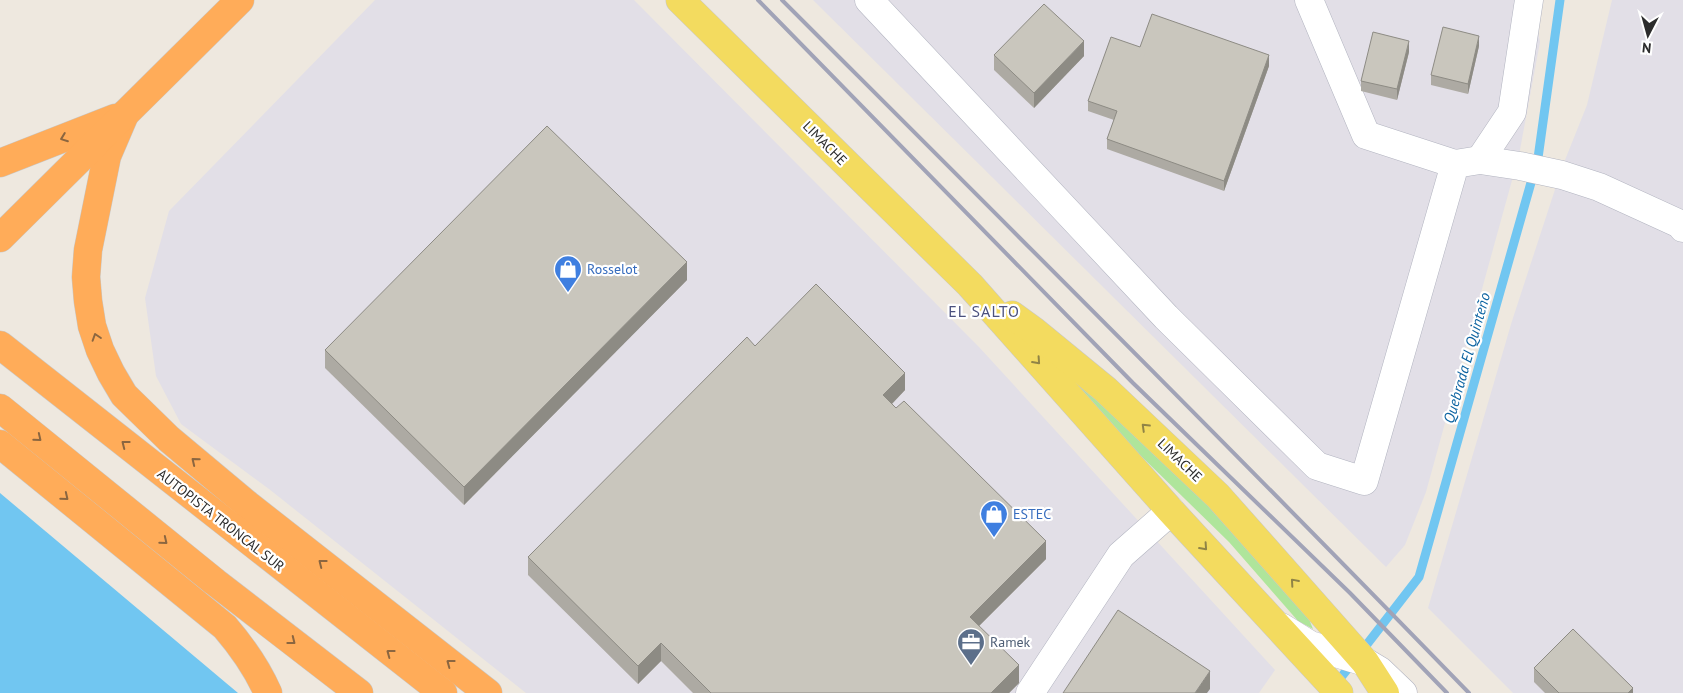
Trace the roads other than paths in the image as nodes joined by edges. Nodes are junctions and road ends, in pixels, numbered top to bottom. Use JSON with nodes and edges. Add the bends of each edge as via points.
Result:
{"nodes":[{"id":1,"x":240,"y":0,"type":"edge"},
{"id":2,"x":680,"y":0,"type":"edge"},
{"id":3,"x":869,"y":0,"type":"edge"},
{"id":4,"x":1309,"y":0,"type":"edge"},
{"id":5,"x":1529,"y":0,"type":"edge"},
{"id":6,"x":125,"y":114,"type":"junction"},
{"id":7,"x":1467,"y":162,"type":"junction"},
{"id":8,"x":0,"y":163,"type":"edge"},
{"id":9,"x":1683,"y":228,"type":"edge"},
{"id":10,"x":0,"y":238,"type":"edge"},
{"id":11,"x":970,"y":285,"type":"junction"},
{"id":12,"x":0,"y":345,"type":"edge"},
{"id":13,"x":0,"y":408,"type":"edge"},
{"id":14,"x":0,"y":444,"type":"edge"},
{"id":15,"x":1172,"y":511,"type":"junction"},
{"id":16,"x":1299,"y":643,"type":"junction"},
{"id":17,"x":1364,"y":662,"type":"junction"},
{"id":18,"x":1391,"y":690,"type":"edge"},
{"id":19,"x":268,"y":693,"type":"edge"},
{"id":20,"x":359,"y":693,"type":"edge"},
{"id":21,"x":443,"y":693,"type":"edge"},
{"id":22,"x":488,"y":693,"type":"edge"},
{"id":23,"x":1030,"y":693,"type":"edge"},
{"id":24,"x":1339,"y":693,"type":"edge"}],
"edges":[{"from":1,"to":6,"type":"highway"},
{"from":2,"to":11,"type":"main road","name":"LIMACHE"},
{"from":3,"to":7,"type":"street","via":[[1166,317],[1317,466],[1364,481]]},
{"from":4,"to":7,"type":"street","via":[[1366,135]]},
{"from":5,"to":7,"type":"street","via":[[1512,112]]},
{"from":6,"to":8,"type":"highway","one_way":true},
{"from":6,"to":10,"type":"highway"},
{"from":22,"to":6,"type":"highway","one_way":true,"via":[[240,499],[168,439],[124,395],[97,342],[86,276],[88,250],[107,156]]},
{"from":7,"to":9,"type":"street","via":[[1520,166],[1562,175],[1599,187]]},
{"from":11,"to":15,"type":"main road","name":"LIMACHE","one_way":true},
{"from":17,"to":11,"type":"main road","name":"LIMACHE","one_way":true,"via":[[1218,496],[1106,390],[1034,331]]},
{"from":21,"to":12,"type":"highway","name":"AUTOPISTA TRONCAL SUR","one_way":true},
{"from":13,"to":20,"type":"highway","one_way":true,"via":[[215,582]]},
{"from":14,"to":19,"type":"highway","one_way":true,"via":[[225,627],[243,647]]},
{"from":15,"to":16,"type":"main road","name":"LIMACHE","one_way":true,"via":[[1272,620]]},
{"from":15,"to":23,"type":"street","via":[[1121,555]]},
{"from":16,"to":17,"type":"street","name":"LIMACHE"},
{"from":16,"to":24,"type":"main road","name":"LIMACHE"},
{"from":17,"to":18,"type":"main road","name":"LIMACHE"}]}
